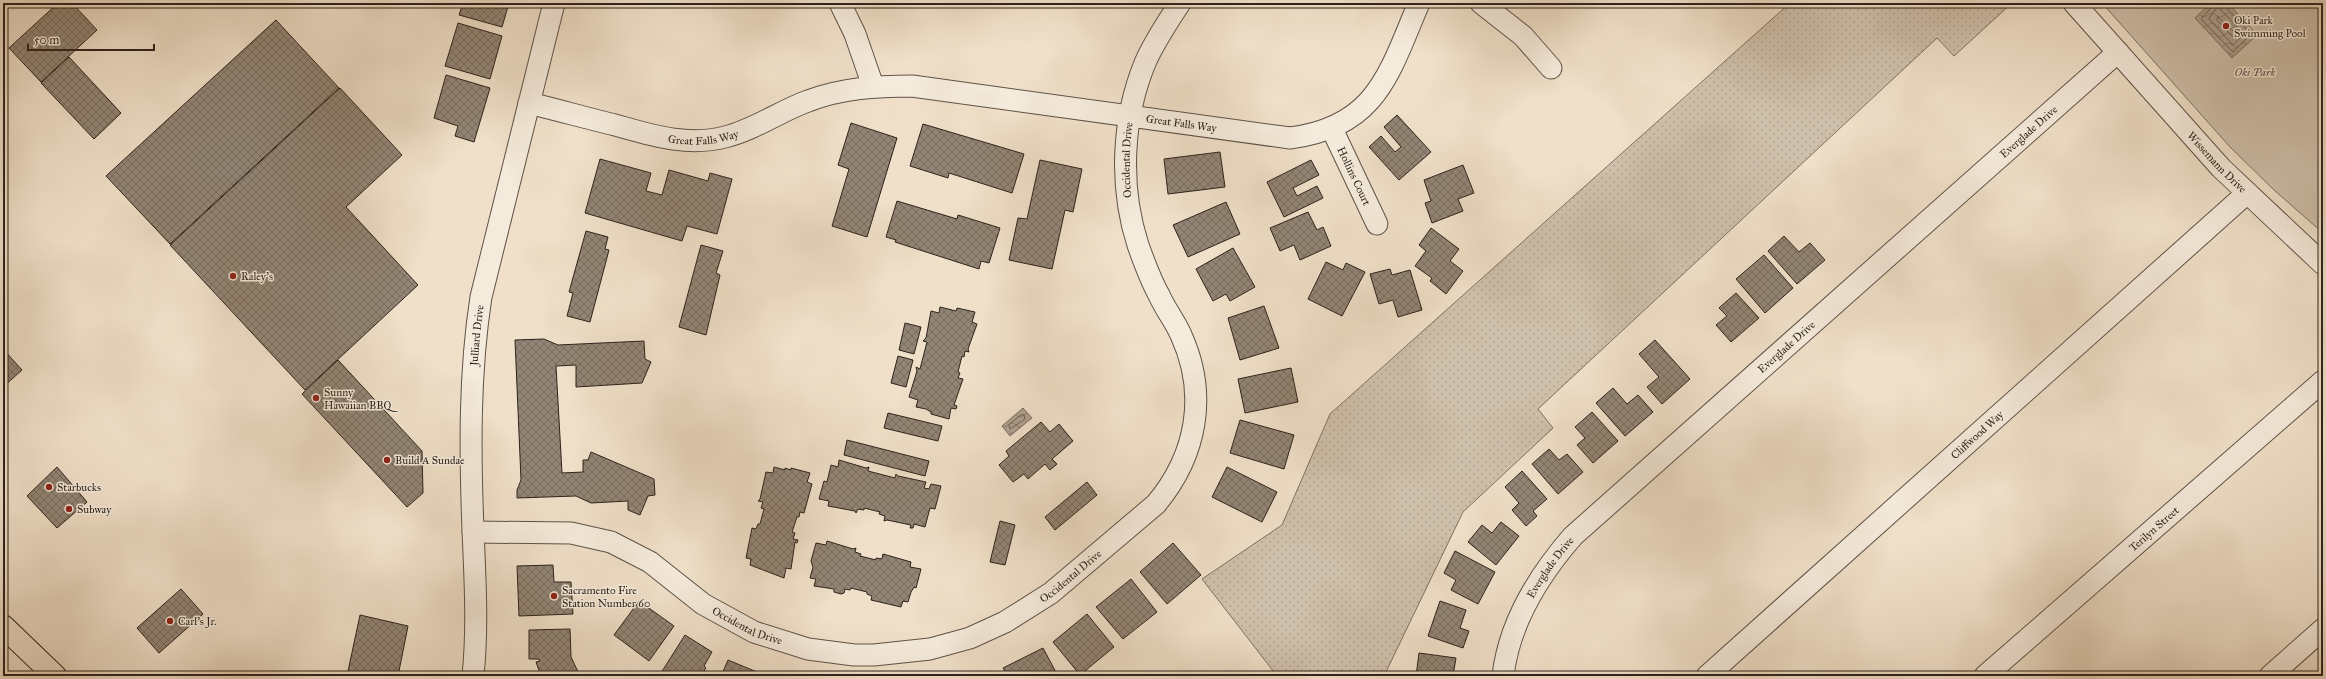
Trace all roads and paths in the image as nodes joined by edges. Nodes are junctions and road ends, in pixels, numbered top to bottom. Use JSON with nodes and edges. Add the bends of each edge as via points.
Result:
{"nodes":[{"id":1,"x":554,"y":3,"type":"edge"},
{"id":2,"x":840,"y":3,"type":"edge"},
{"id":3,"x":1180,"y":3,"type":"edge"},
{"id":4,"x":1419,"y":3,"type":"edge"},
{"id":5,"x":1481,"y":3,"type":"edge"},
{"id":6,"x":2074,"y":3,"type":"edge"},
{"id":7,"x":2118,"y":52,"type":"junction"},
{"id":8,"x":1551,"y":68,"type":"dead end"},
{"id":9,"x":873,"y":86,"type":"junction"},
{"id":10,"x":530,"y":103,"type":"junction"},
{"id":11,"x":1129,"y":117,"type":"junction"},
{"id":12,"x":1332,"y":129,"type":"junction"},
{"id":13,"x":2246,"y":194,"type":"junction"},
{"id":14,"x":1377,"y":224,"type":"dead end"},
{"id":15,"x":2323,"y":264,"type":"edge"},
{"id":16,"x":2323,"y":381,"type":"edge"},
{"id":17,"x":473,"y":532,"type":"junction"},
{"id":18,"x":3,"y":626,"type":"edge"},
{"id":19,"x":2323,"y":629,"type":"edge"},
{"id":20,"x":56,"y":676,"type":"edge"},
{"id":21,"x":474,"y":676,"type":"edge"},
{"id":22,"x":1503,"y":676,"type":"edge"},
{"id":23,"x":1707,"y":676,"type":"edge"},
{"id":24,"x":1985,"y":676,"type":"edge"},
{"id":25,"x":2270,"y":676,"type":"edge"}],
"edges":[{"from":1,"to":10,"type":"street","name":"Julliard Drive"},
{"from":2,"to":9,"type":"street","via":[[855,34]]},
{"from":3,"to":11,"type":"street","name":"Occidental Drive","via":[[1158,36],[1145,63],[1136,86]]},
{"from":4,"to":12,"type":"street","name":"Great Falls Way","via":[[1386,79],[1377,93],[1355,115]]},
{"from":5,"to":8,"type":"street","via":[[1523,36]]},
{"from":6,"to":7,"type":"street","name":"Wissemann Drive"},
{"from":7,"to":13,"type":"street","name":"Wissemann Drive"},
{"from":7,"to":22,"type":"street","name":"Everglade Drive","via":[[1574,536],[1540,578],[1522,613],[1511,642]]},
{"from":9,"to":10,"type":"street","name":"Great Falls Way","via":[[808,100],[748,130],[724,138],[694,141],[670,139]]},
{"from":9,"to":11,"type":"street","name":"Great Falls Way","via":[[912,86]]},
{"from":10,"to":17,"type":"street","name":"Julliard Drive","via":[[481,297],[475,333]]},
{"from":11,"to":12,"type":"street","name":"Great Falls Way","via":[[1290,138],[1310,136]]},
{"from":11,"to":17,"type":"street","name":"Occidental Drive","via":[[1126,168],[1132,219],[1150,278],[1181,334],[1190,359],[1197,397],[1194,428],[1182,466],[1156,504],[1051,593],[1020,614],[970,638],[930,649],[874,655],[828,652],[778,641],[754,632],[717,613],[650,562],[612,542],[571,533]]},
{"from":12,"to":14,"type":"street","name":"Hollins Court"},
{"from":13,"to":15,"type":"street","name":"Wissemann Drive"},
{"from":13,"to":23,"type":"street","name":"Cliffwood Way"},
{"from":16,"to":24,"type":"street","name":"Terilyn Street"},
{"from":17,"to":21,"type":"street","name":"Julliard Drive","via":[[477,636]]},
{"from":18,"to":20,"type":"main road"},
{"from":19,"to":25,"type":"street"}]}
